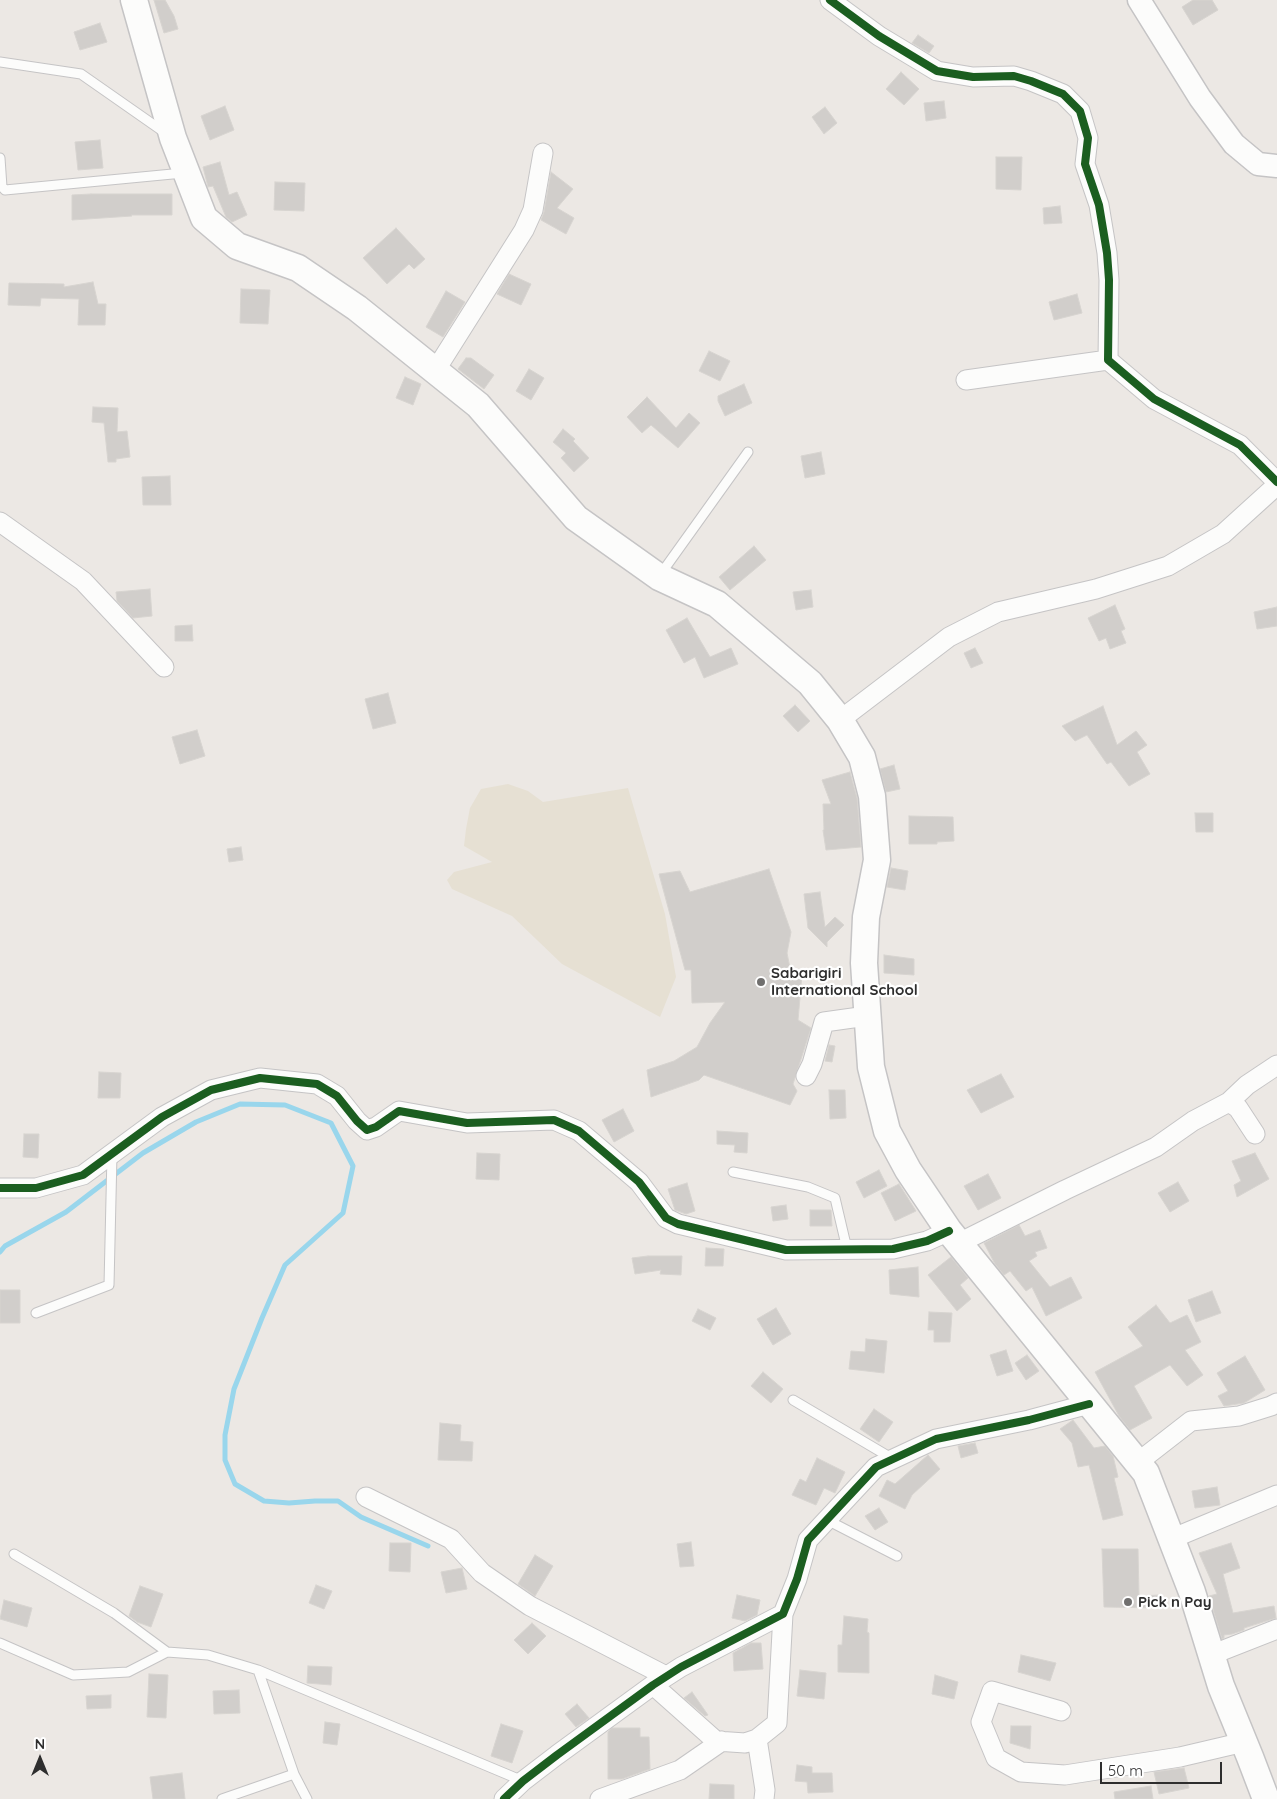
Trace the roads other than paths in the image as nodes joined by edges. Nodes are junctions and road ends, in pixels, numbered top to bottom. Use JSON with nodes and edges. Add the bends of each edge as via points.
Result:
{"nodes":[{"id":1,"x":134,"y":0,"type":"edge"},
{"id":2,"x":830,"y":0,"type":"edge"},
{"id":3,"x":1139,"y":0,"type":"edge"},
{"id":4,"x":0,"y":62,"type":"edge"},
{"id":5,"x":173,"y":138,"type":"junction"},
{"id":6,"x":543,"y":153,"type":"dead end"},
{"id":7,"x":0,"y":158,"type":"edge"},
{"id":8,"x":1277,"y":166,"type":"edge"},
{"id":9,"x":187,"y":172,"type":"junction"},
{"id":10,"x":1108,"y":360,"type":"junction"},
{"id":11,"x":435,"y":371,"type":"junction"},
{"id":12,"x":966,"y":380,"type":"dead end"},
{"id":13,"x":748,"y":452,"type":"dead end"},
{"id":14,"x":1277,"y":483,"type":"edge"},
{"id":15,"x":0,"y":522,"type":"edge"},
{"id":16,"x":659,"y":577,"type":"junction"},
{"id":17,"x":164,"y":667,"type":"dead end"},
{"id":18,"x":840,"y":720,"type":"junction"},
{"id":19,"x":867,"y":1016,"type":"junction"},
{"id":20,"x":1277,"y":1065,"type":"edge"},
{"id":21,"x":806,"y":1076,"type":"dead end"},
{"id":22,"x":1229,"y":1102,"type":"junction"},
{"id":23,"x":1255,"y":1134,"type":"dead end"},
{"id":24,"x":112,"y":1154,"type":"junction"},
{"id":25,"x":732,"y":1172,"type":"dead end"},
{"id":26,"x":0,"y":1188,"type":"edge"},
{"id":27,"x":954,"y":1237,"type":"junction"},
{"id":28,"x":846,"y":1249,"type":"junction"},
{"id":29,"x":36,"y":1313,"type":"dead end"},
{"id":30,"x":793,"y":1400,"type":"dead end"},
{"id":31,"x":1277,"y":1403,"type":"edge"},
{"id":32,"x":1089,"y":1404,"type":"junction"},
{"id":33,"x":894,"y":1459,"type":"junction"},
{"id":34,"x":1137,"y":1463,"type":"junction"},
{"id":35,"x":1277,"y":1495,"type":"edge"},
{"id":36,"x":366,"y":1497,"type":"dead end"},
{"id":37,"x":827,"y":1520,"type":"junction"},
{"id":38,"x":1171,"y":1539,"type":"junction"},
{"id":39,"x":14,"y":1554,"type":"dead end"},
{"id":40,"x":897,"y":1556,"type":"dead end"},
{"id":41,"x":783,"y":1614,"type":"junction"},
{"id":42,"x":1277,"y":1629,"type":"edge"},
{"id":43,"x":0,"y":1643,"type":"edge"},
{"id":44,"x":167,"y":1652,"type":"junction"},
{"id":45,"x":1211,"y":1655,"type":"junction"},
{"id":46,"x":258,"y":1670,"type":"junction"},
{"id":47,"x":659,"y":1681,"type":"junction"},
{"id":48,"x":1061,"y":1711,"type":"dead end"},
{"id":49,"x":757,"y":1739,"type":"junction"},
{"id":50,"x":722,"y":1741,"type":"junction"},
{"id":51,"x":1244,"y":1742,"type":"junction"},
{"id":52,"x":294,"y":1774,"type":"junction"},
{"id":53,"x":523,"y":1782,"type":"junction"},
{"id":54,"x":222,"y":1799,"type":"edge"},
{"id":55,"x":307,"y":1799,"type":"edge"},
{"id":56,"x":504,"y":1799,"type":"edge"},
{"id":57,"x":600,"y":1799,"type":"edge"},
{"id":58,"x":764,"y":1799,"type":"edge"},
{"id":59,"x":1266,"y":1799,"type":"edge"}],
"edges":[{"from":1,"to":5,"type":"main road"},
{"from":2,"to":10,"type":"street","via":[[879,36],[938,71],[973,77],[1023,78],[1063,94],[1080,111],[1088,138],[1085,164],[1099,205],[1107,253]]},
{"from":3,"to":8,"type":"street","via":[[1200,98],[1234,144],[1258,164]]},
{"from":4,"to":5,"type":"lane","via":[[81,74]]},
{"from":5,"to":9,"type":"main road"},
{"from":6,"to":11,"type":"street","via":[[533,210],[524,230]]},
{"from":7,"to":9,"type":"lane","via":[[2,187],[5,190]]},
{"from":9,"to":11,"type":"main road","via":[[204,218],[237,246],[298,268],[357,308]]},
{"from":10,"to":12,"type":"street"},
{"from":10,"to":14,"type":"street","via":[[1154,399],[1240,446]]},
{"from":11,"to":16,"type":"main road","via":[[478,405],[576,518]]},
{"from":13,"to":16,"type":"lane"},
{"from":14,"to":18,"type":"street","via":[[1223,534],[1168,566],[1096,589],[998,612],[949,637]]},
{"from":15,"to":17,"type":"street","via":[[83,581]]},
{"from":16,"to":18,"type":"main road","via":[[717,604],[810,683]]},
{"from":18,"to":19,"type":"main road","via":[[862,757],[872,796],[877,860],[866,917]]},
{"from":19,"to":21,"type":"street","via":[[824,1022]]},
{"from":19,"to":27,"type":"main road","via":[[871,1067],[887,1131],[908,1170]]},
{"from":20,"to":22,"type":"street"},
{"from":22,"to":23,"type":"street","via":[[1238,1108]]},
{"from":22,"to":27,"type":"street","via":[[1193,1121],[1156,1147],[1049,1198]]},
{"from":24,"to":26,"type":"street","via":[[83,1175],[36,1188]]},
{"from":24,"to":28,"type":"street","via":[[162,1117],[211,1090],[260,1078],[316,1084],[337,1096],[367,1130],[399,1112],[467,1123],[554,1120],[579,1131],[639,1182],[666,1218],[678,1224],[786,1250]]},
{"from":24,"to":29,"type":"lane","via":[[110,1286]]},
{"from":25,"to":28,"type":"lane","via":[[808,1186],[835,1198]]},
{"from":27,"to":28,"type":"street","via":[[893,1249]]},
{"from":27,"to":32,"type":"main road"},
{"from":30,"to":33,"type":"lane"},
{"from":31,"to":34,"type":"street","via":[[1239,1416],[1191,1421]]},
{"from":32,"to":33,"type":"street","via":[[936,1440]]},
{"from":32,"to":34,"type":"main road"},
{"from":33,"to":37,"type":"street","via":[[876,1467]]},
{"from":34,"to":38,"type":"main road","via":[[1146,1473]]},
{"from":35,"to":38,"type":"street"},
{"from":36,"to":47,"type":"street","via":[[451,1539],[482,1574],[530,1606]]},
{"from":37,"to":40,"type":"lane"},
{"from":37,"to":41,"type":"street","via":[[808,1540]]},
{"from":38,"to":45,"type":"main road","via":[[1192,1592]]},
{"from":39,"to":44,"type":"lane","via":[[114,1613]]},
{"from":41,"to":47,"type":"street"},
{"from":41,"to":49,"type":"street","via":[[777,1723]]},
{"from":42,"to":45,"type":"street"},
{"from":43,"to":44,"type":"lane","via":[[73,1675],[128,1672]]},
{"from":44,"to":46,"type":"lane","via":[[208,1655]]},
{"from":45,"to":51,"type":"main road"},
{"from":46,"to":52,"type":"lane"},
{"from":46,"to":53,"type":"lane"},
{"from":47,"to":50,"type":"street","via":[[716,1741]]},
{"from":47,"to":53,"type":"street"},
{"from":48,"to":51,"type":"street","via":[[992,1691],[981,1722],[996,1758],[1021,1772],[1065,1775],[1180,1757]]},
{"from":49,"to":50,"type":"street","via":[[745,1743]]},
{"from":49,"to":58,"type":"street"},
{"from":50,"to":57,"type":"street","via":[[680,1770]]},
{"from":51,"to":59,"type":"main road"},
{"from":52,"to":54,"type":"lane"},
{"from":52,"to":55,"type":"lane"},
{"from":53,"to":56,"type":"street"}]}
